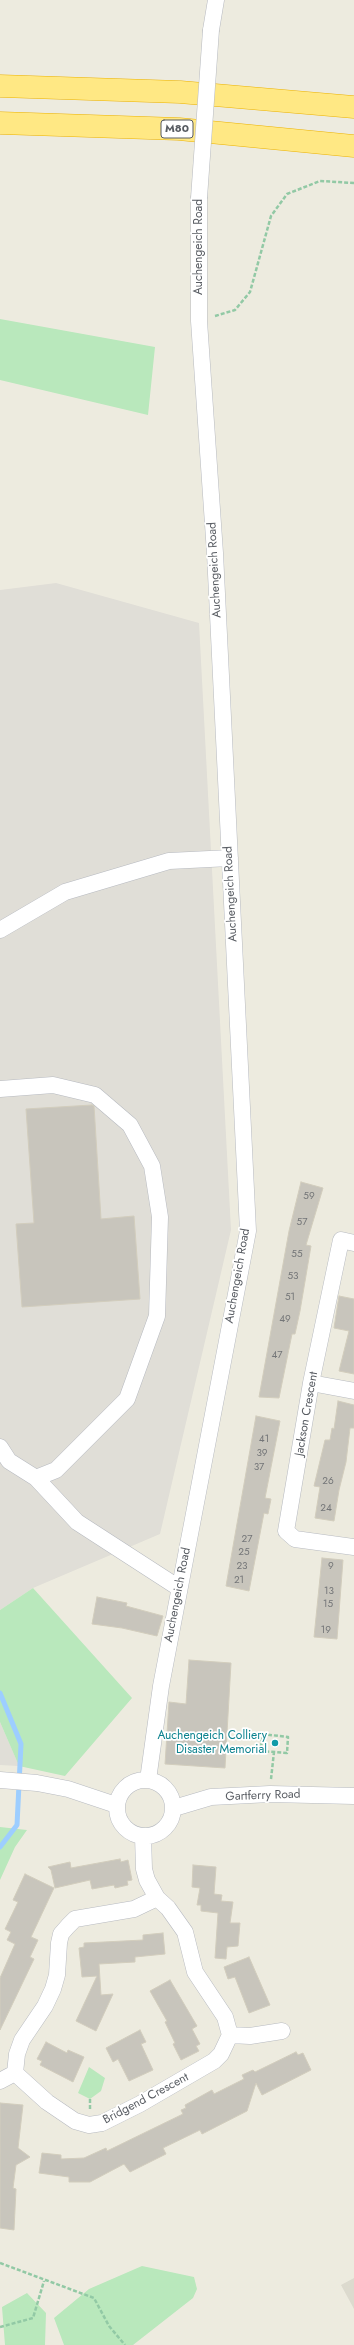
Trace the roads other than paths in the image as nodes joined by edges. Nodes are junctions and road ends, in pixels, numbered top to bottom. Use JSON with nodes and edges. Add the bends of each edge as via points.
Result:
{"nodes":[{"id":1,"x":216,"y":0,"type":"edge"},
{"id":2,"x":0,"y":86,"type":"edge"},
{"id":3,"x":354,"y":107,"type":"edge"},
{"id":4,"x":0,"y":123,"type":"edge"},
{"id":5,"x":354,"y":146,"type":"edge"},
{"id":6,"x":230,"y":858,"type":"junction"},
{"id":7,"x":0,"y":930,"type":"edge"},
{"id":8,"x":0,"y":1089,"type":"edge"},
{"id":9,"x":354,"y":1243,"type":"edge"},
{"id":10,"x":312,"y":1384,"type":"junction"},
{"id":11,"x":354,"y":1391,"type":"edge"},
{"id":12,"x":0,"y":1447,"type":"edge"},
{"id":13,"x":36,"y":1478,"type":"junction"},
{"id":14,"x":354,"y":1547,"type":"edge"},
{"id":15,"x":180,"y":1588,"type":"junction"},
{"id":16,"x":4,"y":1780,"type":"edge"},
{"id":17,"x":148,"y":1780,"type":"junction"},
{"id":18,"x":354,"y":1796,"type":"edge"},
{"id":19,"x":116,"y":1805,"type":"junction"},
{"id":20,"x":174,"y":1808,"type":"junction"},
{"id":21,"x":143,"y":1836,"type":"junction"},
{"id":22,"x":157,"y":1898,"type":"junction"},
{"id":23,"x":282,"y":2031,"type":"dead end"},
{"id":24,"x":230,"y":2035,"type":"junction"},
{"id":25,"x":15,"y":2073,"type":"junction"},
{"id":26,"x":0,"y":2081,"type":"edge"}],
"edges":[{"from":1,"to":6,"type":"street","name":"Auchengeich Road","bridge":true,"via":[[211,30],[199,198],[199,321],[215,553]]},
{"from":2,"to":3,"type":"highway","via":[[180,92]]},
{"from":4,"to":5,"type":"highway","number":"M80","via":[[179,129]]},
{"from":6,"to":7,"type":"street","via":[[169,861],[66,892]]},
{"from":6,"to":15,"type":"street","name":"Auchengeich Road","via":[[248,1231]]},
{"from":8,"to":13,"type":"street","via":[[53,1085],[95,1095],[130,1125],[152,1166],[160,1217],[157,1316],[127,1400],[56,1470]]},
{"from":9,"to":10,"type":"street","name":"Jackson Crescent","via":[[341,1240]]},
{"from":10,"to":11,"type":"street"},
{"from":10,"to":14,"type":"street","name":"Jackson Crescent","via":[[286,1531],[295,1539]]},
{"from":12,"to":13,"type":"street","via":[[9,1461]]},
{"from":13,"to":15,"type":"street","via":[[77,1522]]},
{"from":15,"to":17,"type":"street","name":"Auchengeich Road","via":[[161,1686]]},
{"from":16,"to":19,"type":"street","via":[[37,1782]]},
{"from":17,"to":19,"type":"street","via":[[137,1781],[127,1787],[120,1794]]},
{"from":17,"to":20,"type":"street","via":[[157,1782],[164,1788],[172,1797]]},
{"from":18,"to":20,"type":"street","name":"Gartferry Road","via":[[270,1794],[211,1797]]},
{"from":19,"to":21,"type":"street","via":[[123,1825],[132,1833]]},
{"from":20,"to":21,"type":"street","via":[[164,1828],[153,1836]]},
{"from":21,"to":22,"type":"street","via":[[144,1869]]},
{"from":22,"to":24,"type":"street","via":[[168,1908],[185,1932],[195,1972],[225,2017]]},
{"from":22,"to":25,"type":"street","via":[[134,1909],[75,1919],[61,1934],[53,1989],[22,2040]]},
{"from":23,"to":24,"type":"street","via":[[250,2036]]},
{"from":24,"to":25,"type":"street","name":"Bridgend Crescent","via":[[221,2054],[214,2061],[102,2123],[89,2125],[65,2116]]},
{"from":25,"to":26,"type":"street"}]}
